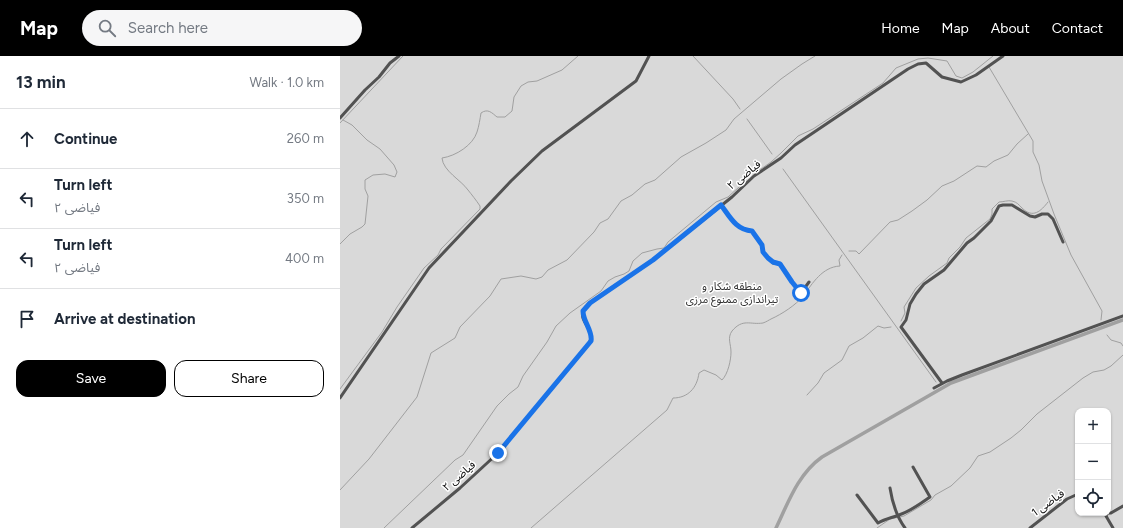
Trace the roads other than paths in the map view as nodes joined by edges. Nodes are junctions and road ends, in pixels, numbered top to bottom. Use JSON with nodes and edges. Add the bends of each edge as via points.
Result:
{"nodes":[{"id":1,"x":399,"y":56,"type":"edge"},
{"id":2,"x":649,"y":56,"type":"edge"},
{"id":3,"x":1003,"y":56,"type":"edge"},
{"id":4,"x":340,"y":118,"type":"edge"},
{"id":5,"x":721,"y":205,"type":"junction"},
{"id":6,"x":1063,"y":242,"type":"dead end"},
{"id":7,"x":809,"y":282,"type":"dead end"},
{"id":8,"x":1123,"y":316,"type":"edge"},
{"id":9,"x":942,"y":383,"type":"junction"},
{"id":10,"x":934,"y":388,"type":"dead end"},
{"id":11,"x":340,"y":398,"type":"edge"},
{"id":12,"x":913,"y":467,"type":"dead end"},
{"id":13,"x":890,"y":488,"type":"dead end"},
{"id":14,"x":857,"y":495,"type":"dead end"},
{"id":15,"x":1075,"y":495,"type":"edge"},
{"id":16,"x":1123,"y":506,"type":"edge"},
{"id":17,"x":1111,"y":513,"type":"edge"},
{"id":18,"x":1106,"y":516,"type":"edge"},
{"id":19,"x":899,"y":517,"type":"junction"},
{"id":20,"x":412,"y":528,"type":"edge"},
{"id":21,"x":905,"y":528,"type":"edge"},
{"id":22,"x":1030,"y":528,"type":"edge"},
{"id":23,"x":1113,"y":528,"type":"edge"}],
"edges":[{"from":1,"to":4,"type":"street"},
{"from":2,"to":11,"type":"street","via":[[636,81],[542,151],[430,268]]},
{"from":3,"to":5,"type":"street","name":"فیاضی ۲","via":[[961,82],[942,77],[926,63],[908,69],[795,145]]},
{"from":5,"to":7,"type":"street","via":[[739,228],[752,231],[762,245],[763,252],[773,262],[780,264],[801,293]]},
{"from":5,"to":20,"type":"street","name":"فیاضی ۲","via":[[653,260],[590,303],[583,311],[583,318],[592,338],[584,350],[498,453]]},
{"from":6,"to":9,"type":"street","via":[[1048,214],[1030,216],[1012,205],[1003,204],[948,266],[924,284],[910,304],[906,320],[901,327]]},
{"from":8,"to":9,"type":"street"},
{"from":9,"to":10,"type":"street"},
{"from":12,"to":19,"type":"street","via":[[930,497]]},
{"from":13,"to":19,"type":"street"},
{"from":14,"to":19,"type":"street","via":[[878,523],[888,518]]},
{"from":15,"to":22,"type":"street","name":"فیاضی 1"},
{"from":16,"to":17,"type":"street"},
{"from":18,"to":23,"type":"street"},
{"from":19,"to":21,"type":"street"}]}
